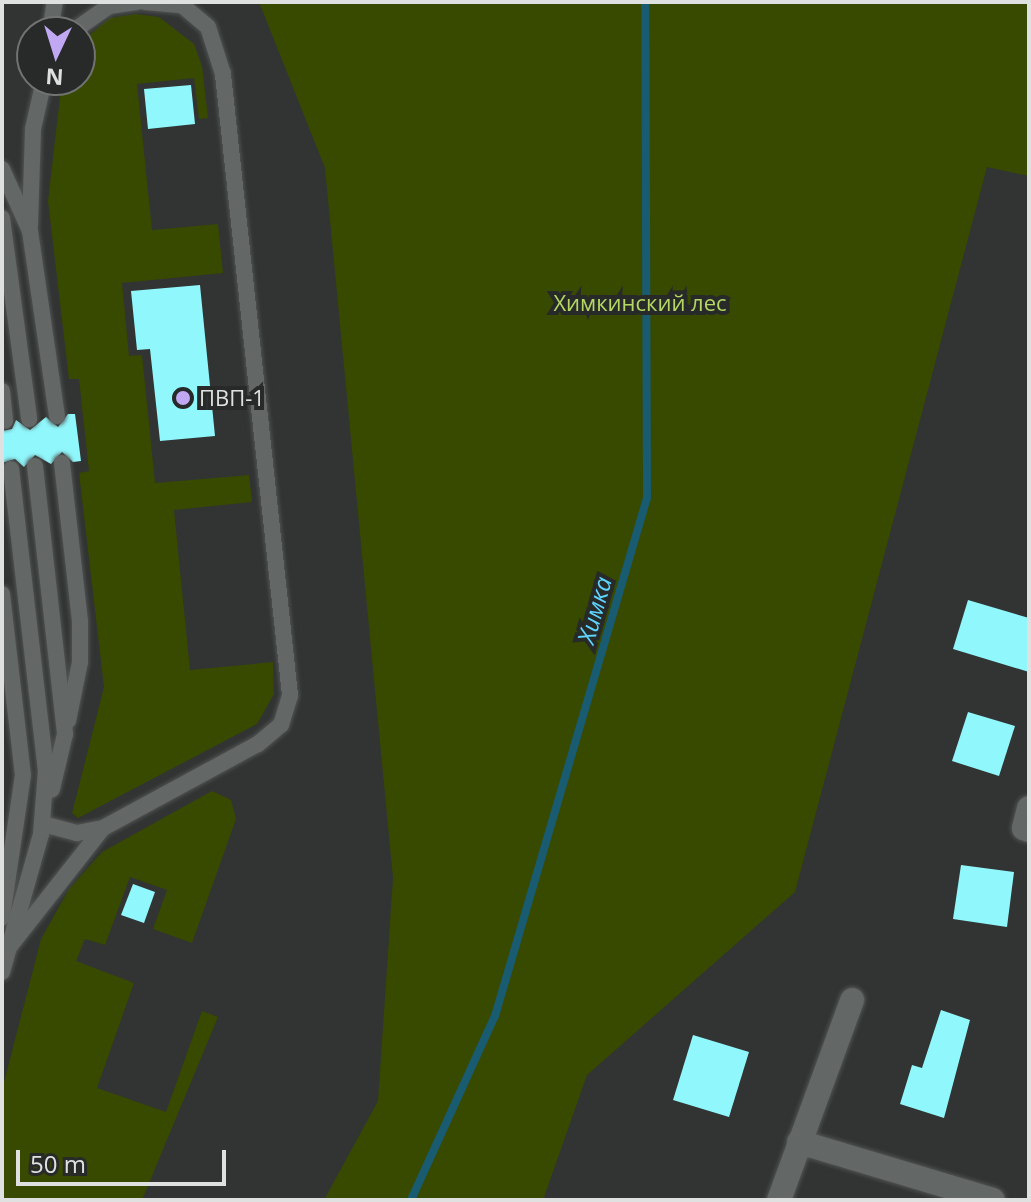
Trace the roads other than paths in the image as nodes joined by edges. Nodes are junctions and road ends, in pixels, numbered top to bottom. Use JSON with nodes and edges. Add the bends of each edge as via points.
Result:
{"nodes":[{"id":1,"x":137,"y":2,"type":"edge"},
{"id":2,"x":145,"y":2,"type":"edge"},
{"id":3,"x":180,"y":4,"type":"edge"},
{"id":4,"x":95,"y":16,"type":"edge"},
{"id":5,"x":39,"y":96,"type":"edge"},
{"id":6,"x":2,"y":169,"type":"edge"},
{"id":7,"x":2,"y":218,"type":"edge"},
{"id":8,"x":30,"y":231,"type":"junction"},
{"id":9,"x":2,"y":391,"type":"edge"},
{"id":10,"x":57,"y":416,"type":"dead end"},
{"id":11,"x":29,"y":419,"type":"dead end"},
{"id":12,"x":5,"y":421,"type":"dead end"},
{"id":13,"x":62,"y":463,"type":"dead end"},
{"id":14,"x":35,"y":466,"type":"dead end"},
{"id":15,"x":11,"y":469,"type":"dead end"},
{"id":16,"x":2,"y":594,"type":"edge"},
{"id":17,"x":65,"y":734,"type":"junction"},
{"id":18,"x":1029,"y":808,"type":"edge"},
{"id":19,"x":103,"y":828,"type":"junction"},
{"id":20,"x":42,"y":829,"type":"junction"},
{"id":21,"x":1029,"y":830,"type":"edge"},
{"id":22,"x":2,"y":917,"type":"edge"},
{"id":23,"x":10,"y":946,"type":"junction"},
{"id":24,"x":2,"y":972,"type":"edge"},
{"id":25,"x":852,"y":1000,"type":"dead end"},
{"id":26,"x":799,"y":1142,"type":"junction"},
{"id":27,"x":779,"y":1200,"type":"edge"},
{"id":28,"x":993,"y":1200,"type":"edge"}],
"edges":[{"from":1,"to":4,"type":"lane","via":[[109,6]]},
{"from":2,"to":3,"type":"lane"},
{"from":3,"to":19,"type":"lane","via":[[208,27],[223,74],[290,695],[281,725],[258,744]]},
{"from":5,"to":8,"type":"lane","via":[[33,129]]},
{"from":6,"to":8,"type":"lane"},
{"from":7,"to":11,"type":"lane"},
{"from":8,"to":10,"type":"lane"},
{"from":9,"to":12,"type":"lane"},
{"from":13,"to":17,"type":"lane","via":[[80,622],[80,662]]},
{"from":14,"to":17,"type":"lane"},
{"from":15,"to":20,"type":"lane","via":[[46,771]]},
{"from":16,"to":22,"type":"lane","via":[[23,775]]},
{"from":17,"to":20,"type":"lane"},
{"from":18,"to":21,"type":"street","via":[[1024,828]]},
{"from":19,"to":20,"type":"lane","via":[[77,833]]},
{"from":19,"to":23,"type":"lane"},
{"from":20,"to":23,"type":"lane"},
{"from":23,"to":24,"type":"lane"},
{"from":25,"to":26,"type":"street"},
{"from":26,"to":27,"type":"street"},
{"from":26,"to":28,"type":"street"}]}
